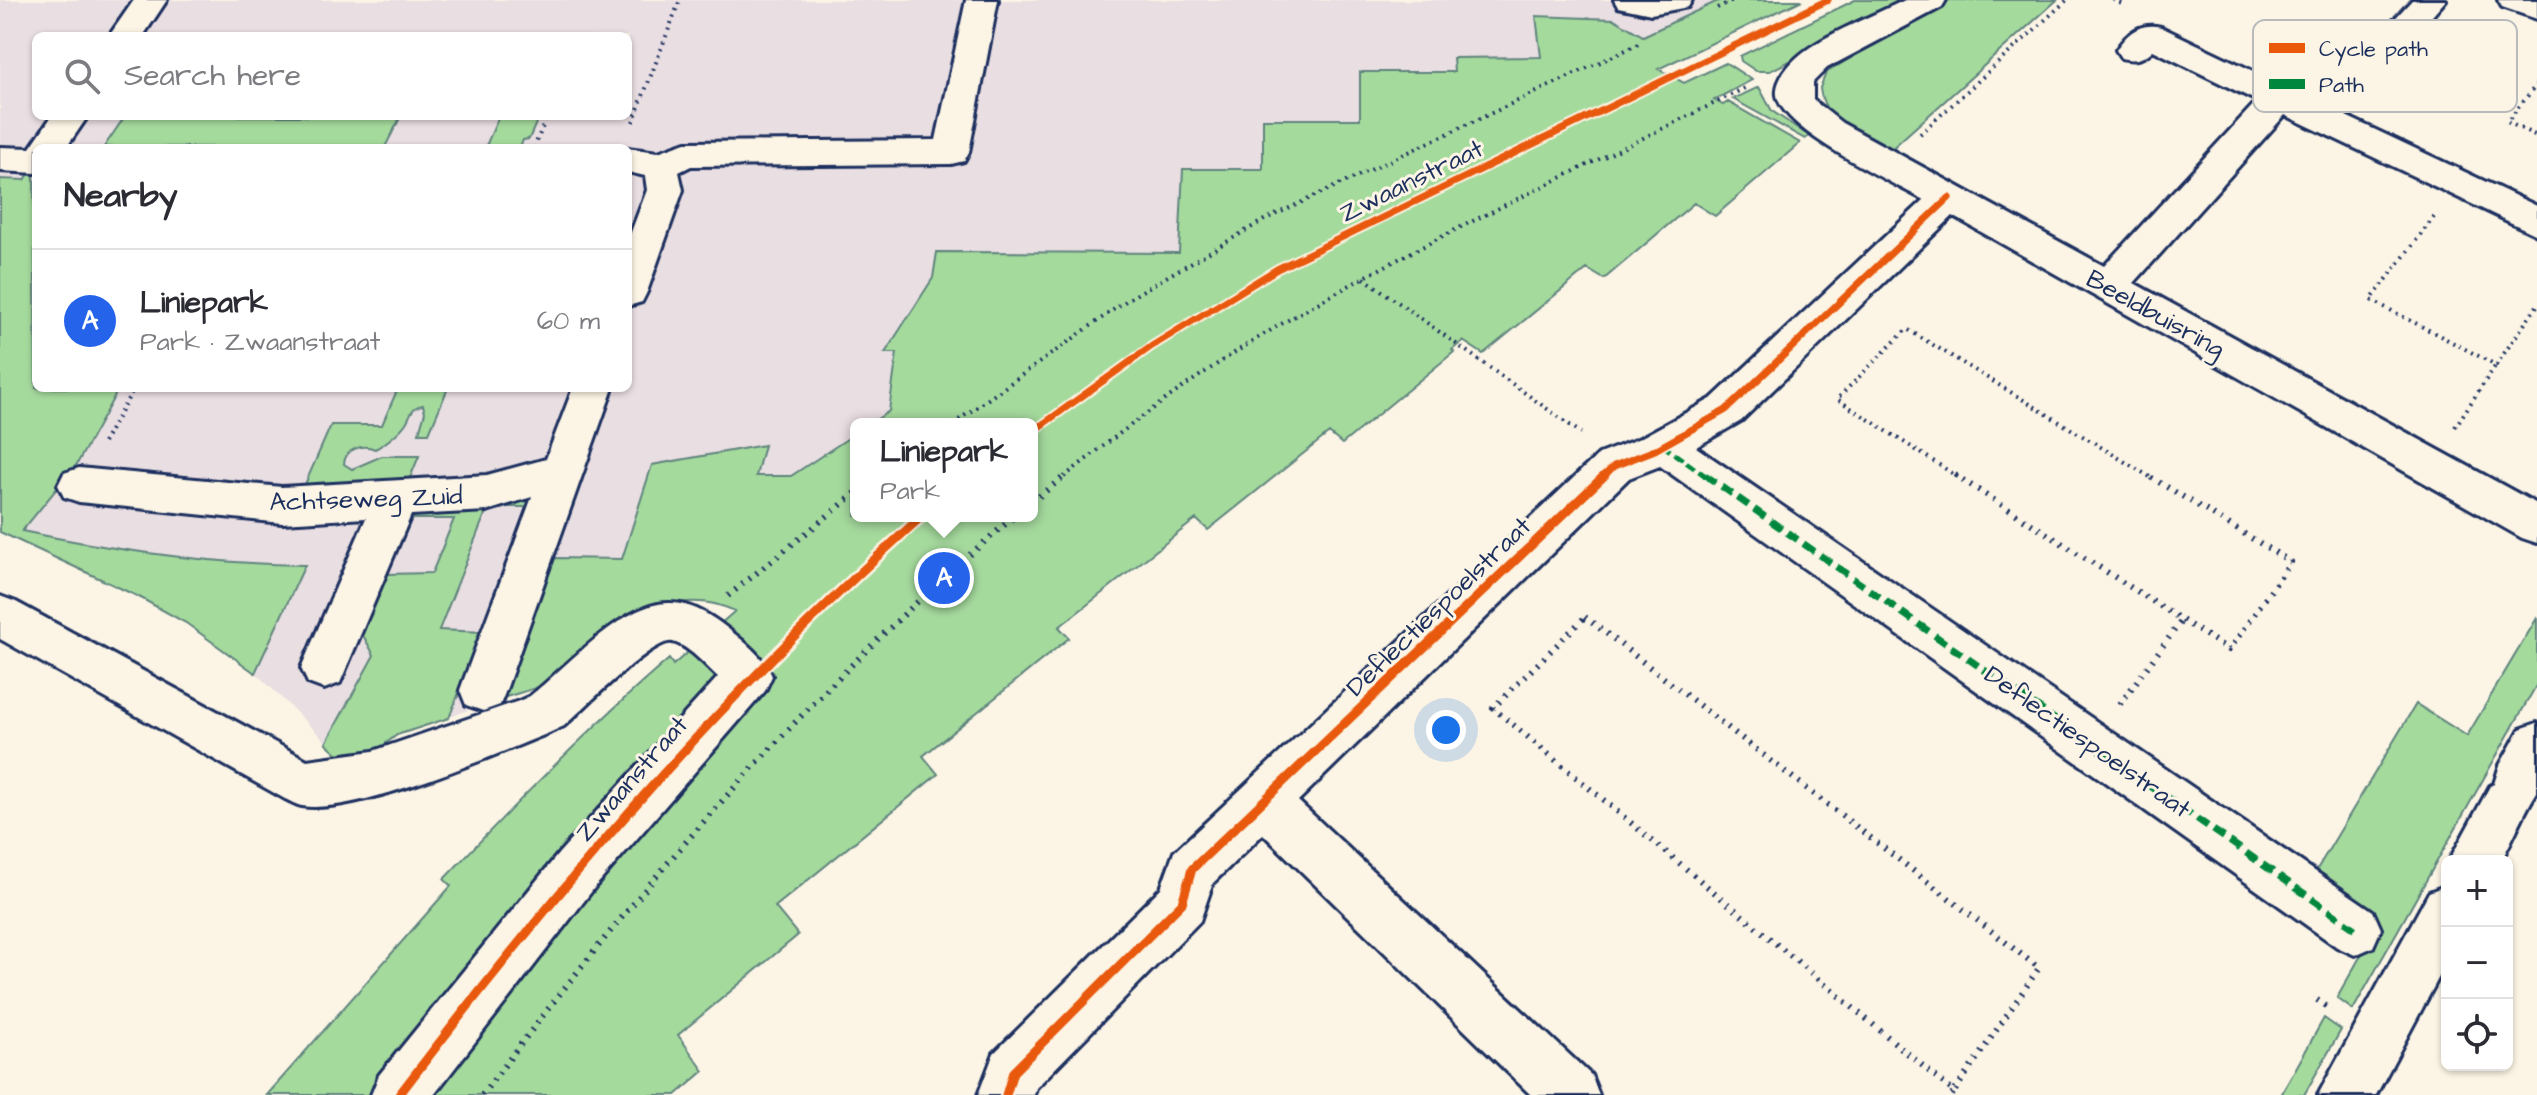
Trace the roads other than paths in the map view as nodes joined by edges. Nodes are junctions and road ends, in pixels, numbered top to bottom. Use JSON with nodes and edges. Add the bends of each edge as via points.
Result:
{"nodes":[{"id":1,"x":151,"y":0,"type":"edge"},
{"id":2,"x":982,"y":0,"type":"edge"},
{"id":3,"x":1630,"y":0,"type":"edge"},
{"id":4,"x":1930,"y":0,"type":"edge"},
{"id":5,"x":2430,"y":0,"type":"edge"},
{"id":6,"x":2514,"y":0,"type":"edge"},
{"id":7,"x":1691,"y":7,"type":"edge"},
{"id":8,"x":2537,"y":9,"type":"edge"},
{"id":9,"x":2412,"y":20,"type":"edge"},
{"id":10,"x":129,"y":32,"type":"edge"},
{"id":11,"x":2133,"y":50,"type":"dead end"},
{"id":12,"x":2253,"y":85,"type":"edge"},
{"id":13,"x":2267,"y":112,"type":"edge"},
{"id":14,"x":2309,"y":112,"type":"edge"},
{"id":15,"x":2329,"y":112,"type":"edge"},
{"id":16,"x":2323,"y":119,"type":"junction"},
{"id":17,"x":67,"y":120,"type":"edge"},
{"id":18,"x":51,"y":144,"type":"edge"},
{"id":19,"x":639,"y":152,"type":"edge"},
{"id":20,"x":0,"y":159,"type":"edge"},
{"id":21,"x":32,"y":161,"type":"edge"},
{"id":22,"x":1949,"y":198,"type":"junction"},
{"id":23,"x":2537,"y":222,"type":"edge"},
{"id":24,"x":632,"y":281,"type":"edge"},
{"id":25,"x":2108,"y":287,"type":"junction"},
{"id":26,"x":592,"y":392,"type":"edge"},
{"id":27,"x":1642,"y":453,"type":"junction"},
{"id":28,"x":563,"y":471,"type":"junction"},
{"id":29,"x":79,"y":485,"type":"road end"},
{"id":30,"x":396,"y":499,"type":"junction"},
{"id":31,"x":2537,"y":525,"type":"edge"},
{"id":32,"x":0,"y":616,"type":"edge"},
{"id":33,"x":324,"y":668,"type":"dead end"},
{"id":34,"x":483,"y":690,"type":"dead end"},
{"id":35,"x":2520,"y":776,"type":"edge"},
{"id":36,"x":1264,"y":802,"type":"junction"},
{"id":37,"x":2477,"y":855,"type":"edge"},
{"id":38,"x":2441,"y":922,"type":"edge"},
{"id":39,"x":2355,"y":929,"type":"dead end"},
{"id":40,"x":2352,"y":1093,"type":"edge"},
{"id":41,"x":399,"y":1095,"type":"edge"},
{"id":42,"x":1006,"y":1095,"type":"edge"},
{"id":43,"x":1571,"y":1095,"type":"edge"}],
"edges":[{"from":1,"to":10,"type":"street"},
{"from":2,"to":19,"type":"street","via":[[951,152]]},
{"from":3,"to":7,"type":"street"},
{"from":4,"to":22,"type":"street","name":"Beeldbuisring","via":[[1815,60],[1792,85],[1795,102],[1812,121]]},
{"from":5,"to":9,"type":"street"},
{"from":6,"to":8,"type":"street"},
{"from":11,"to":12,"type":"street","via":[[2149,35]]},
{"from":13,"to":25,"type":"street"},
{"from":14,"to":16,"type":"street"},
{"from":15,"to":16,"type":"street"},
{"from":16,"to":23,"type":"street"},
{"from":17,"to":18,"type":"street"},
{"from":19,"to":24,"type":"street","via":[[664,172],[665,190]]},
{"from":20,"to":21,"type":"street"},
{"from":22,"to":25,"type":"street","name":"Beeldbuisring"},
{"from":22,"to":27,"type":"street","name":"Deflectiespoelstraat","via":[[1726,410]]},
{"from":25,"to":31,"type":"street","name":"Beeldbuisring"},
{"from":26,"to":28,"type":"street"},
{"from":27,"to":36,"type":"street","name":"Deflectiespoelstraat","via":[[1468,604]]},
{"from":27,"to":39,"type":"street","name":"Deflectiespoelstraat","via":[[2092,744]]},
{"from":28,"to":30,"type":"street","name":"Achtseweg Zuid","via":[[487,493]]},
{"from":28,"to":34,"type":"street"},
{"from":29,"to":30,"type":"street","name":"Achtseweg Zuid","via":[[282,505]]},
{"from":30,"to":33,"type":"street"},
{"from":32,"to":41,"type":"street","name":"Zwaanstraat","via":[[302,783],[372,776],[545,712],[650,627],[672,621],[689,626],[749,676],[577,870]]},
{"from":35,"to":37,"type":"street"},
{"from":36,"to":42,"type":"street","name":"Deflectiespoelstraat","via":[[1192,869],[1182,903],[1013,1072]]},
{"from":36,"to":43,"type":"street"},
{"from":38,"to":40,"type":"street"}]}
